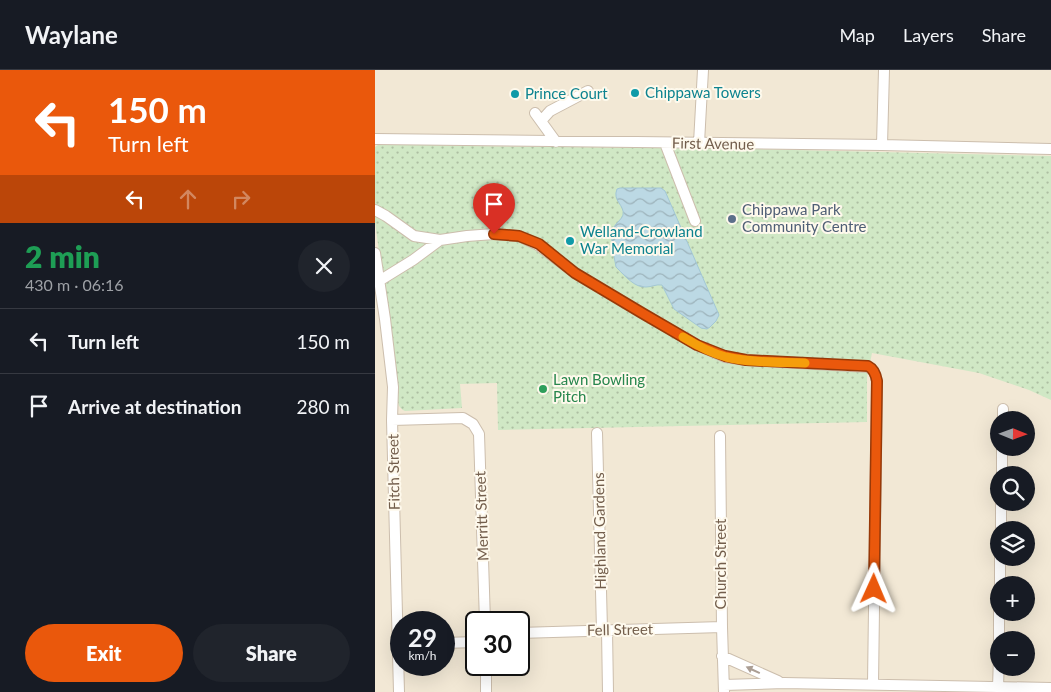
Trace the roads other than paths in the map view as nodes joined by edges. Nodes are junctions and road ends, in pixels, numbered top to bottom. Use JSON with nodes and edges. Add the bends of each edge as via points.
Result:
{"nodes":[{"id":1,"x":703,"y":70,"type":"edge"},
{"id":2,"x":884,"y":70,"type":"edge"},
{"id":3,"x":587,"y":92,"type":"dead end"},
{"id":4,"x":375,"y":139,"type":"edge"},
{"id":5,"x":556,"y":142,"type":"junction"},
{"id":6,"x":665,"y":143,"type":"junction"},
{"id":7,"x":699,"y":143,"type":"junction"},
{"id":8,"x":882,"y":145,"type":"junction"},
{"id":9,"x":1051,"y":149,"type":"edge"},
{"id":10,"x":375,"y":210,"type":"edge"},
{"id":11,"x":695,"y":221,"type":"dead end"},
{"id":12,"x":440,"y":240,"type":"junction"},
{"id":13,"x":375,"y":253,"type":"edge"},
{"id":14,"x":379,"y":281,"type":"junction"},
{"id":15,"x":392,"y":420,"type":"junction"},
{"id":16,"x":597,"y":433,"type":"dead end"},
{"id":17,"x":720,"y":436,"type":"dead end"},
{"id":18,"x":398,"y":611,"type":"edge"},
{"id":19,"x":485,"y":611,"type":"edge"},
{"id":20,"x":722,"y":627,"type":"junction"},
{"id":21,"x":604,"y":630,"type":"junction"},
{"id":22,"x":530,"y":633,"type":"edge"},
{"id":23,"x":723,"y":656,"type":"junction"},
{"id":24,"x":399,"y":676,"type":"edge"},
{"id":25,"x":486,"y":676,"type":"edge"},
{"id":26,"x":998,"y":676,"type":"edge"},
{"id":27,"x":784,"y":683,"type":"junction"},
{"id":28,"x":873,"y":684,"type":"junction"},
{"id":29,"x":998,"y":687,"type":"junction"},
{"id":30,"x":724,"y":688,"type":"edge"},
{"id":31,"x":835,"y":688,"type":"edge"},
{"id":32,"x":1051,"y":688,"type":"edge"},
{"id":33,"x":949,"y":689,"type":"edge"},
{"id":34,"x":399,"y":692,"type":"edge"},
{"id":35,"x":486,"y":692,"type":"edge"},
{"id":36,"x":608,"y":692,"type":"edge"}],
"edges":[{"from":1,"to":7,"type":"street"},
{"from":2,"to":8,"type":"street"},
{"from":3,"to":5,"type":"street","via":[[538,117]]},
{"from":4,"to":5,"type":"street","name":"First Avenue"},
{"from":5,"to":6,"type":"street","name":"First Avenue"},
{"from":6,"to":7,"type":"street","name":"First Avenue"},
{"from":6,"to":11,"type":"street"},
{"from":7,"to":8,"type":"street","name":"First Avenue"},
{"from":8,"to":9,"type":"street","name":"First Avenue"},
{"from":10,"to":12,"type":"street","via":[[414,236]]},
{"from":12,"to":14,"type":"street"},
{"from":12,"to":28,"type":"street","via":[[494,234],[519,236],[539,244],[575,273],[697,345],[725,356],[872,368],[877,381]]},
{"from":13,"to":14,"type":"street","name":"Fitch Street"},
{"from":14,"to":15,"type":"street","name":"Fitch Street","via":[[393,387]]},
{"from":15,"to":18,"type":"street","name":"Fitch Street"},
{"from":15,"to":19,"type":"street","name":"Merritt Street","via":[[463,418],[473,424],[479,434]]},
{"from":16,"to":21,"type":"street","name":"Highland Gardens"},
{"from":17,"to":20,"type":"street","name":"Church Street"},
{"from":20,"to":21,"type":"street","name":"Fell Street"},
{"from":20,"to":23,"type":"street","name":"Church Street"},
{"from":21,"to":22,"type":"street","name":"Fell Street"},
{"from":21,"to":36,"type":"street","name":"Highland Gardens"},
{"from":27,"to":23,"type":"street","one_way":true},
{"from":23,"to":30,"type":"street","name":"Church Street"},
{"from":24,"to":34,"type":"street","name":"Fitch Street"},
{"from":25,"to":35,"type":"street"},
{"from":26,"to":29,"type":"street"},
{"from":27,"to":30,"type":"street"},
{"from":27,"to":31,"type":"street"},
{"from":28,"to":31,"type":"street"},
{"from":28,"to":33,"type":"street"},
{"from":29,"to":32,"type":"street"},
{"from":29,"to":33,"type":"street"}]}
